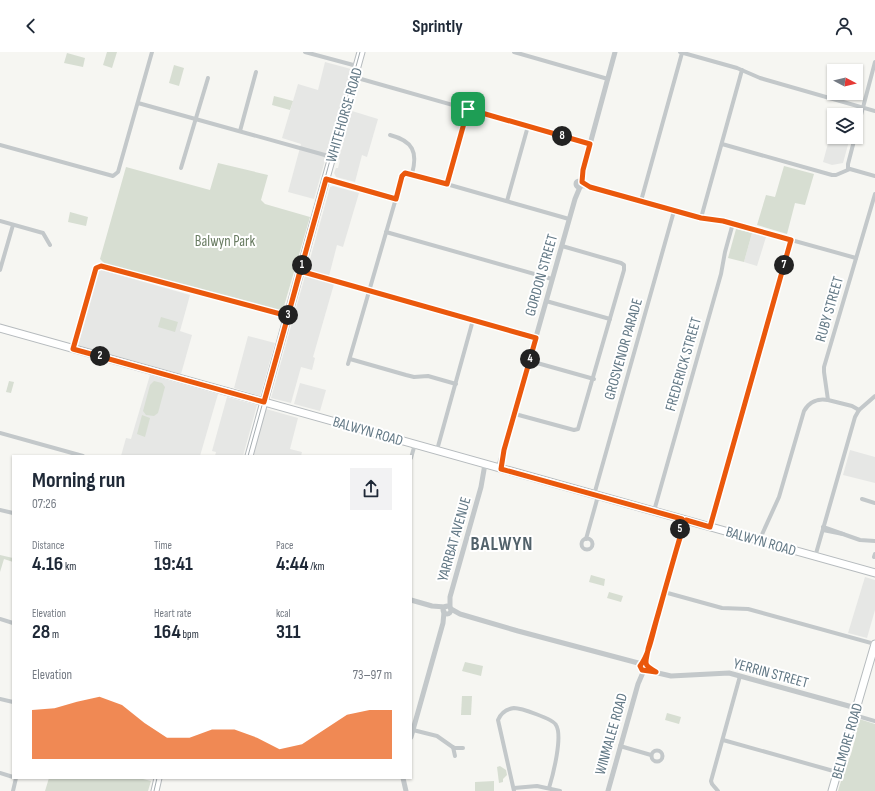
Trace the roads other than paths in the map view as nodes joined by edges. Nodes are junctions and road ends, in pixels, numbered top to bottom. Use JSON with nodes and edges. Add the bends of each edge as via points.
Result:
{"nodes":[{"id":1,"x":152,"y":52,"type":"edge"},
{"id":2,"x":304,"y":52,"type":"edge"},
{"id":3,"x":362,"y":52,"type":"edge"},
{"id":4,"x":514,"y":52,"type":"edge"},
{"id":5,"x":615,"y":52,"type":"edge"},
{"id":6,"x":681,"y":52,"type":"edge"},
{"id":7,"x":875,"y":62,"type":"edge"},
{"id":8,"x":358,"y":66,"type":"junction"},
{"id":9,"x":742,"y":70,"type":"junction"},
{"id":10,"x":256,"y":72,"type":"dead end"},
{"id":11,"x":354,"y":77,"type":"junction"},
{"id":12,"x":208,"y":78,"type":"dead end"},
{"id":13,"x":608,"y":79,"type":"junction"},
{"id":14,"x":138,"y":103,"type":"junction"},
{"id":15,"x":863,"y":107,"type":"junction"},
{"id":16,"x":468,"y":109,"type":"junction"},
{"id":17,"x":875,"y":111,"type":"edge"},
{"id":18,"x":196,"y":119,"type":"junction"},
{"id":19,"x":528,"y":126,"type":"junction"},
{"id":20,"x":240,"y":131,"type":"junction"},
{"id":21,"x":390,"y":135,"type":"dead end"},
{"id":22,"x":590,"y":144,"type":"junction"},
{"id":23,"x":722,"y":144,"type":"junction"},
{"id":24,"x":853,"y":144,"type":"edge"},
{"id":25,"x":0,"y":145,"type":"edge"},
{"id":26,"x":332,"y":157,"type":"junction"},
{"id":27,"x":181,"y":168,"type":"dead end"},
{"id":28,"x":848,"y":169,"type":"junction"},
{"id":29,"x":412,"y":174,"type":"junction"},
{"id":30,"x":875,"y":176,"type":"edge"},
{"id":31,"x":326,"y":179,"type":"junction"},
{"id":32,"x":447,"y":184,"type":"junction"},
{"id":33,"x":580,"y":184,"type":"junction"},
{"id":34,"x":875,"y":194,"type":"edge"},
{"id":35,"x":396,"y":199,"type":"junction"},
{"id":36,"x":507,"y":201,"type":"junction"},
{"id":37,"x":641,"y":201,"type":"junction"},
{"id":38,"x":674,"y":211,"type":"junction"},
{"id":39,"x":701,"y":218,"type":"junction"},
{"id":40,"x":569,"y":219,"type":"junction"},
{"id":41,"x":0,"y":221,"type":"edge"},
{"id":42,"x":733,"y":223,"type":"junction"},
{"id":43,"x":13,"y":225,"type":"junction"},
{"id":44,"x":386,"y":232,"type":"junction"},
{"id":45,"x":791,"y":240,"type":"junction"},
{"id":46,"x":50,"y":245,"type":"dead end"},
{"id":47,"x":562,"y":246,"type":"junction"},
{"id":48,"x":856,"y":258,"type":"junction"},
{"id":49,"x":0,"y":270,"type":"edge"},
{"id":50,"x":300,"y":271,"type":"junction"},
{"id":51,"x":552,"y":279,"type":"junction"},
{"id":52,"x":370,"y":291,"type":"junction"},
{"id":53,"x":546,"y":301,"type":"junction"},
{"id":54,"x":288,"y":316,"type":"junction"},
{"id":55,"x":610,"y":319,"type":"junction"},
{"id":56,"x":474,"y":320,"type":"junction"},
{"id":57,"x":0,"y":328,"type":"edge"},
{"id":58,"x":536,"y":338,"type":"junction"},
{"id":59,"x":73,"y":349,"type":"junction"},
{"id":60,"x":350,"y":359,"type":"junction"},
{"id":61,"x":530,"y":361,"type":"junction"},
{"id":62,"x":348,"y":364,"type":"dead end"},
{"id":63,"x":594,"y":379,"type":"junction"},
{"id":64,"x":456,"y":384,"type":"junction"},
{"id":65,"x":875,"y":396,"type":"edge"},
{"id":66,"x":828,"y":400,"type":"junction"},
{"id":67,"x":264,"y":402,"type":"junction"},
{"id":68,"x":859,"y":410,"type":"junction"},
{"id":69,"x":515,"y":414,"type":"junction"},
{"id":70,"x":0,"y":433,"type":"edge"},
{"id":71,"x":415,"y":444,"type":"junction"},
{"id":72,"x":437,"y":450,"type":"junction"},
{"id":73,"x":79,"y":455,"type":"edge"},
{"id":74,"x":249,"y":455,"type":"edge"},
{"id":75,"x":412,"y":455,"type":"edge"},
{"id":76,"x":487,"y":465,"type":"junction"},
{"id":77,"x":499,"y":468,"type":"junction"},
{"id":78,"x":596,"y":495,"type":"junction"},
{"id":79,"x":862,"y":499,"type":"dead end"},
{"id":80,"x":875,"y":503,"type":"edge"},
{"id":81,"x":0,"y":510,"type":"edge"},
{"id":82,"x":654,"y":511,"type":"junction"},
{"id":83,"x":12,"y":513,"type":"edge"},
{"id":84,"x":684,"y":520,"type":"junction"},
{"id":85,"x":710,"y":527,"type":"junction"},
{"id":86,"x":823,"y":528,"type":"junction"},
{"id":87,"x":586,"y":539,"type":"dead end"},
{"id":88,"x":759,"y":541,"type":"junction"},
{"id":89,"x":875,"y":542,"type":"edge"},
{"id":90,"x":815,"y":556,"type":"junction"},
{"id":91,"x":875,"y":573,"type":"edge"},
{"id":92,"x":664,"y":592,"type":"junction"},
{"id":93,"x":412,"y":600,"type":"edge"},
{"id":94,"x":447,"y":610,"type":"junction"},
{"id":95,"x":0,"y":620,"type":"edge"},
{"id":96,"x":12,"y":623,"type":"edge"},
{"id":97,"x":875,"y":644,"type":"edge"},
{"id":98,"x":643,"y":667,"type":"junction"},
{"id":99,"x":740,"y":676,"type":"junction"},
{"id":100,"x":0,"y":699,"type":"edge"},
{"id":101,"x":12,"y":702,"type":"edge"},
{"id":102,"x":856,"y":708,"type":"junction"},
{"id":103,"x":854,"y":715,"type":"junction"},
{"id":104,"x":875,"y":721,"type":"edge"},
{"id":105,"x":413,"y":730,"type":"junction"},
{"id":106,"x":412,"y":734,"type":"edge"},
{"id":107,"x":722,"y":740,"type":"junction"},
{"id":108,"x":620,"y":746,"type":"junction"},
{"id":109,"x":453,"y":747,"type":"junction"},
{"id":110,"x":462,"y":748,"type":"dead end"},
{"id":111,"x":651,"y":755,"type":"dead end"},
{"id":112,"x":455,"y":756,"type":"dead end"},
{"id":113,"x":837,"y":772,"type":"junction"},
{"id":114,"x":0,"y":773,"type":"edge"},
{"id":115,"x":12,"y":776,"type":"edge"},
{"id":116,"x":16,"y":779,"type":"edge"},
{"id":117,"x":158,"y":779,"type":"edge"},
{"id":118,"x":403,"y":779,"type":"edge"},
{"id":119,"x":549,"y":788,"type":"junction"},
{"id":120,"x":514,"y":790,"type":"edge"},
{"id":121,"x":13,"y":791,"type":"edge"},
{"id":122,"x":155,"y":791,"type":"edge"},
{"id":123,"x":406,"y":791,"type":"edge"},
{"id":124,"x":560,"y":791,"type":"edge"},
{"id":125,"x":608,"y":791,"type":"edge"},
{"id":126,"x":718,"y":791,"type":"edge"},
{"id":127,"x":832,"y":791,"type":"edge"}],
"edges":[{"from":1,"to":14,"type":"street"},
{"from":2,"to":8,"type":"street"},
{"from":3,"to":8,"type":"main road","name":"WHITEHORSE ROAD"},
{"from":4,"to":13,"type":"street"},
{"from":5,"to":13,"type":"street","name":"GORDON STREET"},
{"from":6,"to":9,"type":"street"},
{"from":6,"to":37,"type":"street"},
{"from":7,"to":15,"type":"street"},
{"from":8,"to":11,"type":"main road","name":"WHITEHORSE ROAD"},
{"from":9,"to":15,"type":"street"},
{"from":9,"to":23,"type":"street"},
{"from":10,"to":20,"type":"street"},
{"from":11,"to":16,"type":"street"},
{"from":11,"to":26,"type":"main road","name":"WHITEHORSE ROAD"},
{"from":12,"to":18,"type":"street"},
{"from":13,"to":22,"type":"street","name":"GORDON STREET"},
{"from":14,"to":18,"type":"street"},
{"from":14,"to":25,"type":"street","via":[[118,172],[113,176]]},
{"from":15,"to":17,"type":"street"},
{"from":16,"to":19,"type":"street"},
{"from":16,"to":32,"type":"street"},
{"from":18,"to":20,"type":"street"},
{"from":18,"to":27,"type":"street"},
{"from":19,"to":22,"type":"street"},
{"from":19,"to":36,"type":"street"},
{"from":20,"to":26,"type":"street"},
{"from":21,"to":29,"type":"street","via":[[404,139],[410,146],[415,159]]},
{"from":22,"to":33,"type":"street","name":"GORDON STREET"},
{"from":23,"to":28,"type":"street","via":[[832,175]]},
{"from":23,"to":39,"type":"street"},
{"from":24,"to":28,"type":"street"},
{"from":26,"to":31,"type":"main road","name":"WHITEHORSE ROAD"},
{"from":28,"to":30,"type":"street"},
{"from":29,"to":32,"type":"street"},
{"from":29,"to":35,"type":"street","via":[[404,173],[402,176]]},
{"from":31,"to":35,"type":"street"},
{"from":31,"to":50,"type":"main road","name":"WHITEHORSE ROAD"},
{"from":32,"to":36,"type":"street"},
{"from":33,"to":37,"type":"street"},
{"from":33,"to":40,"type":"street","name":"GORDON STREET"},
{"from":34,"to":48,"type":"street","name":"RUBY STREET"},
{"from":35,"to":44,"type":"street"},
{"from":36,"to":40,"type":"street"},
{"from":37,"to":38,"type":"street"},
{"from":38,"to":39,"type":"street"},
{"from":38,"to":78,"type":"street","name":"GROSVENOR PARADE"},
{"from":39,"to":42,"type":"street"},
{"from":40,"to":47,"type":"street","name":"GORDON STREET"},
{"from":41,"to":43,"type":"street"},
{"from":42,"to":45,"type":"street"},
{"from":42,"to":82,"type":"street","name":"FREDERICK STREET"},
{"from":43,"to":46,"type":"street","via":[[43,233]]},
{"from":43,"to":49,"type":"street"},
{"from":44,"to":51,"type":"street"},
{"from":44,"to":52,"type":"street"},
{"from":45,"to":48,"type":"street"},
{"from":45,"to":85,"type":"street"},
{"from":47,"to":51,"type":"street","name":"GORDON STREET"},
{"from":47,"to":55,"type":"street","via":[[624,265]]},
{"from":48,"to":66,"type":"street","name":"RUBY STREET","via":[[824,367]]},
{"from":50,"to":52,"type":"street"},
{"from":50,"to":54,"type":"main road","name":"WHITEHORSE ROAD"},
{"from":51,"to":53,"type":"street","name":"GORDON STREET"},
{"from":52,"to":56,"type":"street"},
{"from":52,"to":60,"type":"street"},
{"from":53,"to":55,"type":"street"},
{"from":53,"to":58,"type":"street","name":"GORDON STREET"},
{"from":54,"to":59,"type":"street","via":[[101,266],[96,268]]},
{"from":54,"to":67,"type":"main road","name":"WHITEHORSE ROAD"},
{"from":55,"to":63,"type":"street"},
{"from":56,"to":58,"type":"street"},
{"from":56,"to":64,"type":"street"},
{"from":57,"to":59,"type":"main road","name":"BALWYN ROAD"},
{"from":58,"to":61,"type":"street","name":"GORDON STREET"},
{"from":59,"to":67,"type":"main road","name":"BALWYN ROAD"},
{"from":60,"to":62,"type":"street"},
{"from":60,"to":64,"type":"street","via":[[414,377],[428,376]]},
{"from":61,"to":63,"type":"street"},
{"from":61,"to":69,"type":"street","name":"GORDON STREET"},
{"from":63,"to":69,"type":"street","via":[[578,430]]},
{"from":64,"to":72,"type":"street"},
{"from":65,"to":68,"type":"street"},
{"from":66,"to":68,"type":"street"},
{"from":66,"to":88,"type":"street","via":[[813,402],[804,411],[779,497]]},
{"from":67,"to":71,"type":"main road","name":"BALWYN ROAD"},
{"from":67,"to":74,"type":"main road","name":"WHITEHORSE ROAD"},
{"from":68,"to":86,"type":"street","via":[[854,418]]},
{"from":69,"to":77,"type":"street","name":"GORDON STREET"},
{"from":70,"to":73,"type":"street"},
{"from":71,"to":72,"type":"main road","name":"BALWYN ROAD"},
{"from":71,"to":75,"type":"street"},
{"from":72,"to":76,"type":"main road","name":"BALWYN ROAD"},
{"from":76,"to":77,"type":"main road","name":"BALWYN ROAD"},
{"from":76,"to":94,"type":"street","name":"YARRBAT AVENUE"},
{"from":77,"to":78,"type":"main road","name":"BALWYN ROAD"},
{"from":78,"to":82,"type":"main road","name":"BALWYN ROAD"},
{"from":78,"to":87,"type":"street","name":"GROSVENOR PARADE"},
{"from":79,"to":80,"type":"street"},
{"from":81,"to":83,"type":"street"},
{"from":82,"to":84,"type":"main road","name":"BALWYN ROAD"},
{"from":84,"to":85,"type":"main road","name":"BALWYN ROAD"},
{"from":84,"to":92,"type":"street","name":"WINMALEE ROAD"},
{"from":85,"to":88,"type":"main road","name":"BALWYN ROAD"},
{"from":86,"to":89,"type":"street"},
{"from":86,"to":90,"type":"street"},
{"from":88,"to":90,"type":"main road","name":"BALWYN ROAD"},
{"from":90,"to":91,"type":"main road","name":"BALWYN ROAD"},
{"from":92,"to":97,"type":"street","via":[[722,608],[748,609]]},
{"from":92,"to":98,"type":"street","name":"WINMALEE ROAD"},
{"from":93,"to":94,"type":"street","name":"YERRIN STREET"},
{"from":94,"to":98,"type":"street","name":"YERRIN STREET"},
{"from":94,"to":105,"type":"street","name":"YARRBAT AVENUE"},
{"from":95,"to":96,"type":"street"},
{"from":97,"to":102,"type":"main road","name":"BELMORE ROAD"},
{"from":98,"to":99,"type":"street","name":"YERRIN STREET","via":[[671,676],[727,672]]},
{"from":98,"to":108,"type":"street","name":"WINMALEE ROAD"},
{"from":99,"to":102,"type":"street","name":"YERRIN STREET"},
{"from":99,"to":107,"type":"street"},
{"from":100,"to":101,"type":"street"},
{"from":102,"to":103,"type":"main road","name":"BELMORE ROAD"},
{"from":103,"to":104,"type":"street"},
{"from":103,"to":113,"type":"main road","name":"BELMORE ROAD"},
{"from":105,"to":106,"type":"street","name":"YARRBAT AVENUE"},
{"from":105,"to":109,"type":"street","via":[[437,736]]},
{"from":107,"to":113,"type":"street"},
{"from":107,"to":126,"type":"street","via":[[711,782]]},
{"from":108,"to":111,"type":"street"},
{"from":108,"to":125,"type":"street","name":"WINMALEE ROAD"},
{"from":109,"to":110,"type":"street"},
{"from":109,"to":112,"type":"street"},
{"from":113,"to":127,"type":"main road","name":"BELMORE ROAD"},
{"from":114,"to":115,"type":"street"},
{"from":116,"to":121,"type":"street"},
{"from":117,"to":122,"type":"main road"},
{"from":118,"to":123,"type":"street"},
{"from":119,"to":120,"type":"street","via":[[537,786]]},
{"from":119,"to":120,"type":"street","via":[[559,737],[557,725],[550,720],[513,708],[505,711],[498,720]]},
{"from":119,"to":124,"type":"street"}]}
